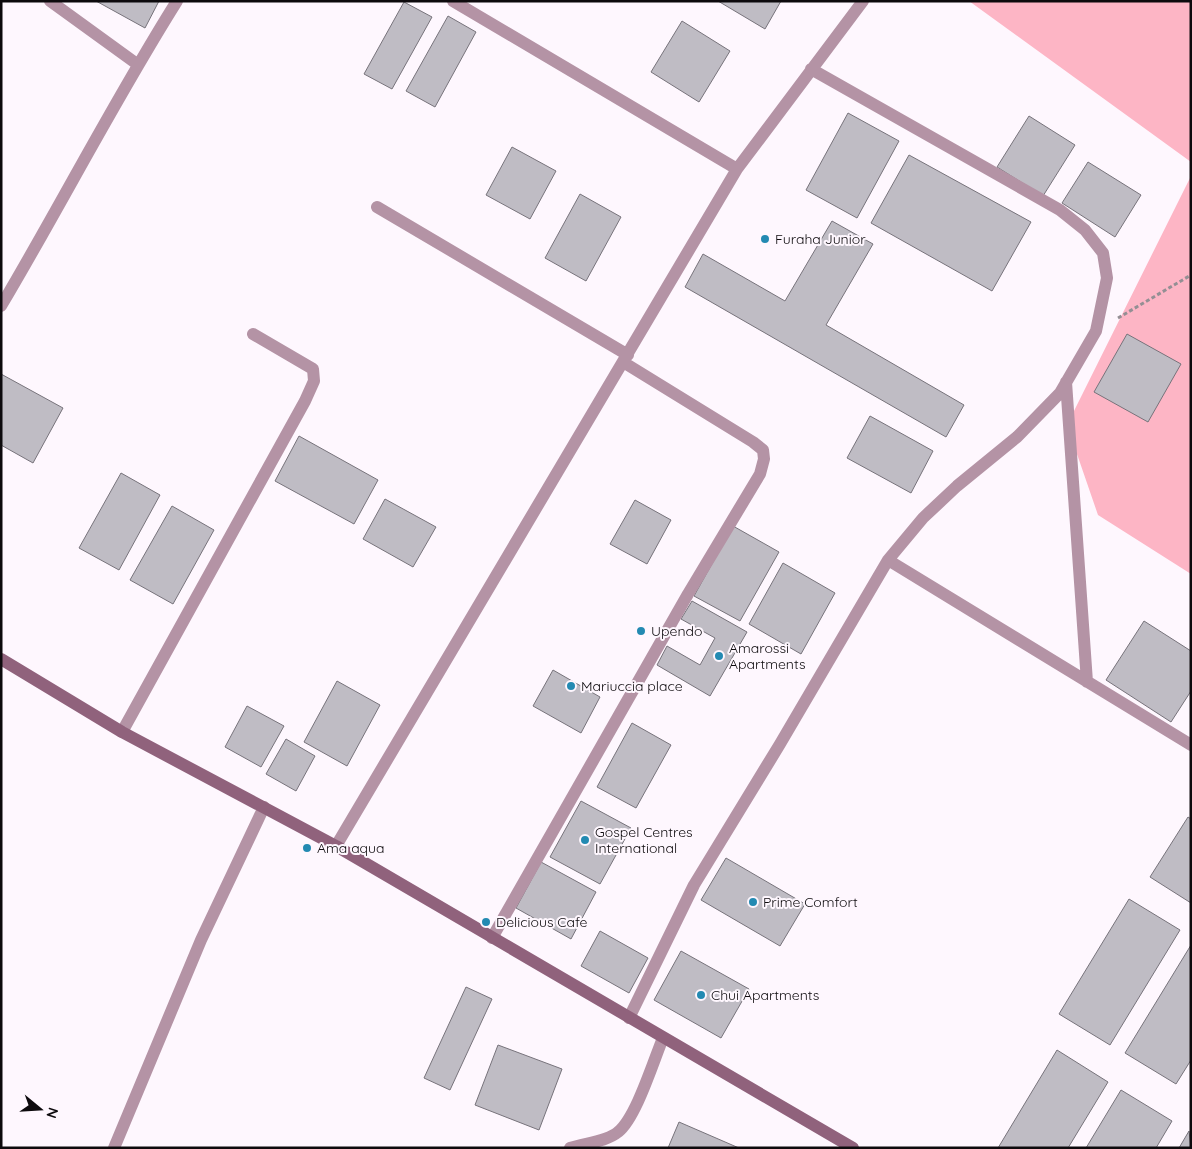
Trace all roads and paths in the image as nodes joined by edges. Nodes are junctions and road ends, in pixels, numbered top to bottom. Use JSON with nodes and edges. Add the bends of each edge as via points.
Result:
{"nodes":[{"id":1,"x":50,"y":1,"type":"edge"},
{"id":2,"x":177,"y":1,"type":"edge"},
{"id":3,"x":453,"y":1,"type":"edge"},
{"id":4,"x":863,"y":1,"type":"edge"},
{"id":5,"x":137,"y":64,"type":"junction"},
{"id":6,"x":812,"y":69,"type":"junction"},
{"id":7,"x":738,"y":170,"type":"junction"},
{"id":8,"x":377,"y":207,"type":"dead end"},
{"id":9,"x":1191,"y":275,"type":"edge"},
{"id":10,"x":1,"y":306,"type":"edge"},
{"id":11,"x":1096,"y":331,"type":"junction"},
{"id":12,"x":252,"y":334,"type":"dead end"},
{"id":13,"x":625,"y":359,"type":"junction"},
{"id":14,"x":1066,"y":382,"type":"junction"},
{"id":15,"x":888,"y":560,"type":"junction"},
{"id":16,"x":1,"y":660,"type":"edge"},
{"id":17,"x":1088,"y":682,"type":"junction"},
{"id":18,"x":122,"y":732,"type":"junction"},
{"id":19,"x":1191,"y":745,"type":"edge"},
{"id":20,"x":264,"y":807,"type":"junction"},
{"id":21,"x":336,"y":846,"type":"junction"},
{"id":22,"x":492,"y":938,"type":"junction"},
{"id":23,"x":629,"y":1018,"type":"junction"},
{"id":24,"x":663,"y":1038,"type":"junction"},
{"id":25,"x":610,"y":1143,"type":"edge"},
{"id":26,"x":114,"y":1148,"type":"edge"},
{"id":27,"x":570,"y":1148,"type":"edge"},
{"id":28,"x":853,"y":1148,"type":"edge"}],
"edges":[{"from":1,"to":5,"type":"street"},
{"from":2,"to":5,"type":"street"},
{"from":3,"to":7,"type":"street"},
{"from":4,"to":6,"type":"street"},
{"from":5,"to":10,"type":"street","via":[[54,217]]},
{"from":6,"to":7,"type":"street"},
{"from":6,"to":11,"type":"street","via":[[1060,210],[1085,230],[1103,253],[1107,278]]},
{"from":7,"to":13,"type":"street"},
{"from":8,"to":13,"type":"street"},
{"from":9,"to":11,"type":"path"},
{"from":11,"to":14,"type":"street"},
{"from":12,"to":18,"type":"street","via":[[313,369],[314,381],[306,401]]},
{"from":13,"to":21,"type":"street"},
{"from":13,"to":22,"type":"street","via":[[753,442],[763,450],[764,459],[760,474],[683,602]]},
{"from":14,"to":15,"type":"street","via":[[1017,437],[956,486],[923,518]]},
{"from":14,"to":17,"type":"street"},
{"from":15,"to":17,"type":"street"},
{"from":15,"to":23,"type":"street","via":[[694,885]]},
{"from":16,"to":18,"type":"street"},
{"from":17,"to":19,"type":"street"},
{"from":18,"to":20,"type":"street"},
{"from":20,"to":21,"type":"street"},
{"from":20,"to":26,"type":"street","via":[[200,940]]},
{"from":21,"to":22,"type":"street"},
{"from":22,"to":23,"type":"street"},
{"from":23,"to":24,"type":"street"},
{"from":24,"to":25,"type":"street","via":[[630,1118]]},
{"from":24,"to":28,"type":"street"},
{"from":25,"to":27,"type":"street"}]}
